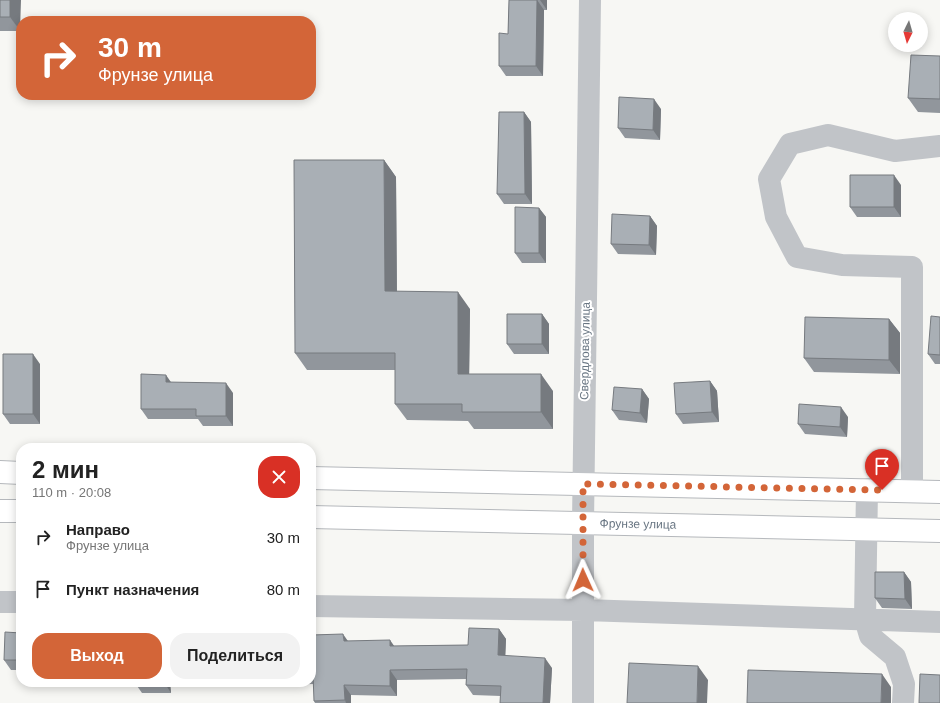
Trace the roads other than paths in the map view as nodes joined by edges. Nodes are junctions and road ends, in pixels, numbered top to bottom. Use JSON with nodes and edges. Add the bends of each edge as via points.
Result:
{"nodes":[{"id":1,"x":590,"y":0,"type":"edge"},
{"id":2,"x":940,"y":146,"type":"edge"},
{"id":3,"x":0,"y":472,"type":"edge"},
{"id":4,"x":16,"y":473,"type":"edge"},
{"id":5,"x":316,"y":478,"type":"edge"},
{"id":6,"x":583,"y":484,"type":"junction"},
{"id":7,"x":867,"y":489,"type":"junction"},
{"id":8,"x":912,"y":491,"type":"junction"},
{"id":9,"x":940,"y":492,"type":"edge"},
{"id":10,"x":0,"y":511,"type":"edge"},
{"id":11,"x":16,"y":511,"type":"edge"},
{"id":12,"x":316,"y":517,"type":"edge"},
{"id":13,"x":583,"y":523,"type":"junction"},
{"id":14,"x":866,"y":528,"type":"junction"},
{"id":15,"x":940,"y":531,"type":"edge"},
{"id":16,"x":0,"y":602,"type":"edge"},
{"id":17,"x":16,"y":602,"type":"edge"},
{"id":18,"x":316,"y":606,"type":"edge"},
{"id":19,"x":584,"y":610,"type":"junction"},
{"id":20,"x":865,"y":619,"type":"junction"},
{"id":21,"x":940,"y":622,"type":"edge"},
{"id":22,"x":584,"y":703,"type":"edge"},
{"id":23,"x":903,"y":703,"type":"edge"}],
"edges":[{"from":1,"to":6,"type":"street","name":"Свердлова улица"},
{"from":2,"to":8,"type":"street","via":[[895,150],[828,135],[790,144],[769,179],[776,217],[797,257],[842,265],[912,267]]},
{"from":3,"to":4,"type":"main road"},
{"from":5,"to":6,"type":"main road"},
{"from":6,"to":7,"type":"main road"},
{"from":6,"to":13,"type":"street","name":"Свердлова улица"},
{"from":7,"to":8,"type":"main road"},
{"from":7,"to":14,"type":"street"},
{"from":8,"to":9,"type":"main road"},
{"from":10,"to":11,"type":"main road"},
{"from":12,"to":13,"type":"main road","name":"Фрунзе улица"},
{"from":13,"to":14,"type":"main road","name":"Фрунзе улица"},
{"from":13,"to":19,"type":"street","name":"Свердлова улица"},
{"from":14,"to":15,"type":"main road","name":"Фрунзе улица"},
{"from":14,"to":20,"type":"street"},
{"from":16,"to":17,"type":"street"},
{"from":18,"to":19,"type":"street"},
{"from":19,"to":20,"type":"street"},
{"from":19,"to":22,"type":"street","name":"Свердлова улица"},
{"from":20,"to":21,"type":"street"},
{"from":20,"to":23,"type":"street","via":[[870,636],[895,657],[904,684]]}]}
